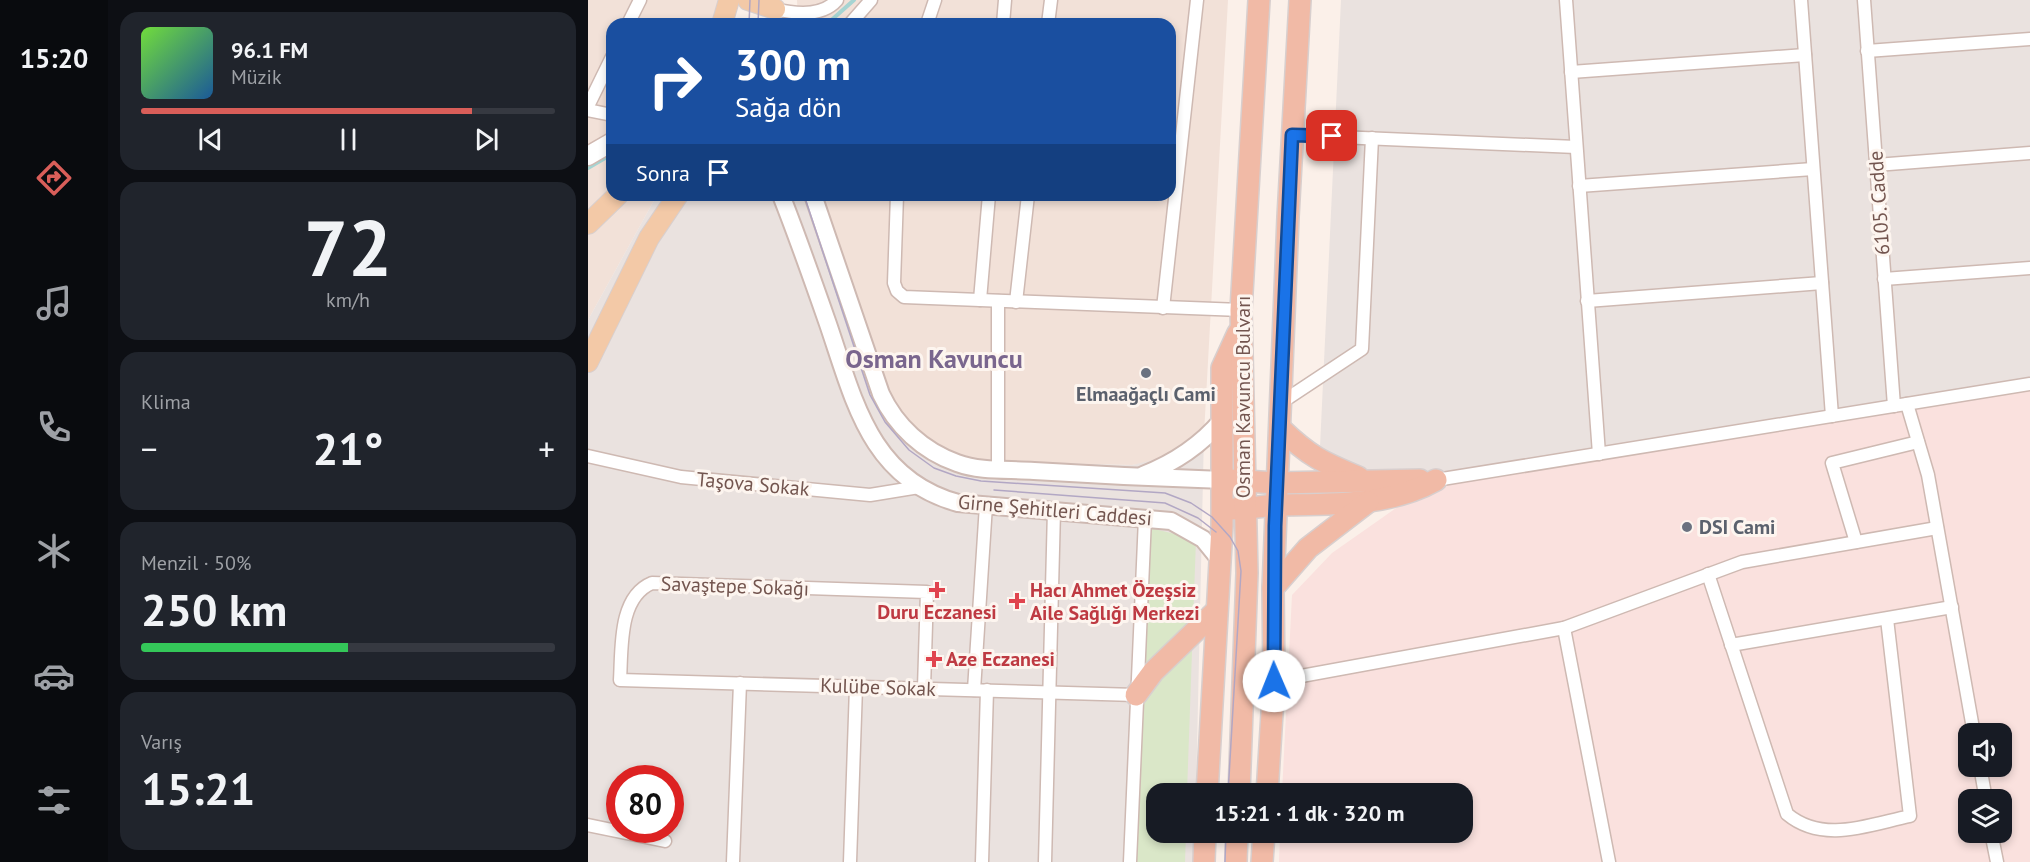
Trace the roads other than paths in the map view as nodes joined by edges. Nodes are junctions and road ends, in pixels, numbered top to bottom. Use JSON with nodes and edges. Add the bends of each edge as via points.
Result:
{"nodes":[{"id":1,"x":640,"y":0,"type":"edge"},
{"id":2,"x":748,"y":0,"type":"edge"},
{"id":3,"x":837,"y":0,"type":"edge"},
{"id":4,"x":871,"y":0,"type":"edge"},
{"id":5,"x":935,"y":0,"type":"edge"},
{"id":6,"x":1005,"y":0,"type":"edge"},
{"id":7,"x":1051,"y":0,"type":"edge"},
{"id":8,"x":1197,"y":0,"type":"edge"},
{"id":9,"x":1259,"y":0,"type":"edge"},
{"id":10,"x":1300,"y":0,"type":"edge"},
{"id":11,"x":1566,"y":0,"type":"edge"},
{"id":12,"x":1801,"y":0,"type":"edge"},
{"id":13,"x":1864,"y":0,"type":"edge"},
{"id":14,"x":776,"y":14,"type":"edge"},
{"id":15,"x":631,"y":18,"type":"edge"},
{"id":16,"x":855,"y":18,"type":"edge"},
{"id":17,"x":929,"y":18,"type":"edge"},
{"id":18,"x":1004,"y":18,"type":"edge"},
{"id":19,"x":1049,"y":18,"type":"edge"},
{"id":20,"x":2030,"y":39,"type":"edge"},
{"id":21,"x":1867,"y":51,"type":"junction"},
{"id":22,"x":1805,"y":55,"type":"junction"},
{"id":23,"x":606,"y":70,"type":"edge"},
{"id":24,"x":1571,"y":72,"type":"junction"},
{"id":25,"x":588,"y":108,"type":"edge"},
{"id":26,"x":606,"y":113,"type":"edge"},
{"id":27,"x":1292,"y":135,"type":"junction"},
{"id":28,"x":1372,"y":138,"type":"junction"},
{"id":29,"x":606,"y":146,"type":"edge"},
{"id":30,"x":1576,"y":147,"type":"junction"},
{"id":31,"x":2030,"y":153,"type":"edge"},
{"id":32,"x":588,"y":156,"type":"edge"},
{"id":33,"x":1876,"y":165,"type":"junction"},
{"id":34,"x":1814,"y":169,"type":"junction"},
{"id":35,"x":1579,"y":186,"type":"junction"},
{"id":36,"x":1176,"y":190,"type":"edge"},
{"id":37,"x":612,"y":201,"type":"edge"},
{"id":38,"x":674,"y":201,"type":"edge"},
{"id":39,"x":783,"y":201,"type":"edge"},
{"id":40,"x":815,"y":201,"type":"edge"},
{"id":41,"x":897,"y":201,"type":"edge"},
{"id":42,"x":988,"y":201,"type":"edge"},
{"id":43,"x":1027,"y":201,"type":"edge"},
{"id":44,"x":1175,"y":201,"type":"edge"},
{"id":45,"x":588,"y":224,"type":"edge"},
{"id":46,"x":2030,"y":268,"type":"edge"},
{"id":47,"x":1884,"y":279,"type":"junction"},
{"id":48,"x":1822,"y":284,"type":"junction"},
{"id":49,"x":980,"y":300,"type":"junction"},
{"id":50,"x":998,"y":301,"type":"junction"},
{"id":51,"x":1587,"y":301,"type":"junction"},
{"id":52,"x":1016,"y":302,"type":"junction"},
{"id":53,"x":1163,"y":308,"type":"junction"},
{"id":54,"x":1241,"y":318,"type":"junction"},
{"id":55,"x":588,"y":362,"type":"edge"},
{"id":56,"x":2030,"y":384,"type":"edge"},
{"id":57,"x":1282,"y":402,"type":"junction"},
{"id":58,"x":1907,"y":404,"type":"junction"},
{"id":59,"x":1894,"y":406,"type":"junction"},
{"id":60,"x":1832,"y":416,"type":"junction"},
{"id":61,"x":1222,"y":420,"type":"junction"},
{"id":62,"x":1281,"y":429,"type":"junction"},
{"id":63,"x":1918,"y":442,"type":"junction"},
{"id":64,"x":1599,"y":454,"type":"junction"},
{"id":65,"x":588,"y":456,"type":"edge"},
{"id":66,"x":998,"y":468,"type":"junction"},
{"id":67,"x":1136,"y":478,"type":"junction"},
{"id":68,"x":1233,"y":480,"type":"junction"},
{"id":69,"x":1436,"y":480,"type":"joint"},
{"id":70,"x":1277,"y":483,"type":"junction"},
{"id":71,"x":919,"y":487,"type":"junction"},
{"id":72,"x":1371,"y":491,"type":"junction"},
{"id":73,"x":986,"y":505,"type":"junction"},
{"id":74,"x":1276,"y":505,"type":"junction"},
{"id":75,"x":1244,"y":509,"type":"junction"},
{"id":76,"x":1054,"y":510,"type":"junction"},
{"id":77,"x":1222,"y":510,"type":"junction"},
{"id":78,"x":1145,"y":518,"type":"junction"},
{"id":79,"x":1938,"y":528,"type":"junction"},
{"id":80,"x":1856,"y":542,"type":"junction"},
{"id":81,"x":1220,"y":560,"type":"junction"},
{"id":82,"x":1708,"y":574,"type":"junction"},
{"id":83,"x":1273,"y":588,"type":"junction"},
{"id":84,"x":1952,"y":607,"type":"junction"},
{"id":85,"x":1217,"y":610,"type":"junction"},
{"id":86,"x":1887,"y":618,"type":"junction"},
{"id":87,"x":1563,"y":628,"type":"junction"},
{"id":88,"x":1731,"y":645,"type":"junction"},
{"id":89,"x":620,"y":680,"type":"joint"},
{"id":90,"x":1274,"y":681,"type":"junction"},
{"id":91,"x":740,"y":683,"type":"junction"},
{"id":92,"x":856,"y":687,"type":"junction"},
{"id":93,"x":924,"y":688,"type":"junction"},
{"id":94,"x":980,"y":690,"type":"junction"},
{"id":95,"x":1049,"y":692,"type":"junction"},
{"id":96,"x":1136,"y":694,"type":"junction"},
{"id":97,"x":1972,"y":723,"type":"edge"},
{"id":98,"x":1208,"y":783,"type":"edge"},
{"id":99,"x":1239,"y":783,"type":"edge"},
{"id":100,"x":1268,"y":783,"type":"edge"},
{"id":101,"x":588,"y":825,"type":"edge"},
{"id":102,"x":606,"y":829,"type":"edge"},
{"id":103,"x":1205,"y":843,"type":"edge"},
{"id":104,"x":1237,"y":843,"type":"edge"},
{"id":105,"x":1263,"y":843,"type":"edge"},
{"id":106,"x":1993,"y":843,"type":"edge"},
{"id":107,"x":733,"y":862,"type":"edge"},
{"id":108,"x":850,"y":862,"type":"edge"},
{"id":109,"x":982,"y":862,"type":"edge"},
{"id":110,"x":1045,"y":862,"type":"edge"},
{"id":111,"x":1130,"y":862,"type":"edge"},
{"id":112,"x":1204,"y":862,"type":"edge"},
{"id":113,"x":1236,"y":862,"type":"edge"},
{"id":114,"x":1262,"y":862,"type":"edge"},
{"id":115,"x":1609,"y":862,"type":"edge"},
{"id":116,"x":1997,"y":862,"type":"edge"}],
"edges":[{"from":1,"to":15,"type":"street"},
{"from":2,"to":14,"type":"main road"},
{"from":3,"to":14,"type":"street","via":[[831,7],[813,12]]},
{"from":4,"to":16,"type":"street"},
{"from":5,"to":17,"type":"street"},
{"from":6,"to":18,"type":"street"},
{"from":7,"to":19,"type":"street"},
{"from":8,"to":36,"type":"street"},
{"from":9,"to":54,"type":"highway","name":"Osman Kavuncu Bulvarı"},
{"from":10,"to":27,"type":"highway","name":"Osman Kavuncu Bulvarı"},
{"from":11,"to":24,"type":"street"},
{"from":12,"to":22,"type":"street"},
{"from":13,"to":21,"type":"street","name":"6105. Cadde"},
{"from":20,"to":21,"type":"street"},
{"from":21,"to":33,"type":"street","name":"6105. Cadde"},
{"from":22,"to":24,"type":"street"},
{"from":22,"to":34,"type":"street"},
{"from":23,"to":25,"type":"street"},
{"from":24,"to":30,"type":"street"},
{"from":25,"to":26,"type":"street"},
{"from":27,"to":28,"type":"street"},
{"from":27,"to":57,"type":"highway","name":"Osman Kavuncu Bulvarı"},
{"from":28,"to":30,"type":"street"},
{"from":28,"to":57,"type":"street","via":[[1362,349]]},
{"from":29,"to":32,"type":"main road"},
{"from":30,"to":35,"type":"street"},
{"from":31,"to":33,"type":"street"},
{"from":33,"to":47,"type":"street","name":"6105. Cadde"},
{"from":34,"to":35,"type":"street"},
{"from":34,"to":48,"type":"street"},
{"from":35,"to":51,"type":"street"},
{"from":37,"to":45,"type":"main road"},
{"from":38,"to":55,"type":"main road","via":[[649,238]]},
{"from":39,"to":71,"type":"street","name":"Girne Şehitleri Caddesi","via":[[863,421],[889,462]]},
{"from":40,"to":66,"type":"street","name":"Girne Şehitleri Caddesi","via":[[871,367],[892,414],[919,443],[943,458],[970,467]]},
{"from":41,"to":49,"type":"street","via":[[897,291],[904,297]]},
{"from":42,"to":49,"type":"street"},
{"from":43,"to":52,"type":"street"},
{"from":44,"to":53,"type":"street"},
{"from":46,"to":47,"type":"street"},
{"from":47,"to":59,"type":"street","name":"6105. Cadde"},
{"from":48,"to":51,"type":"street"},
{"from":48,"to":60,"type":"street"},
{"from":49,"to":50,"type":"street"},
{"from":50,"to":52,"type":"street"},
{"from":50,"to":66,"type":"street"},
{"from":51,"to":64,"type":"street"},
{"from":52,"to":53,"type":"street"},
{"from":53,"to":54,"type":"street"},
{"from":54,"to":61,"type":"highway","via":[[1222,368]]},
{"from":54,"to":68,"type":"highway","name":"Osman Kavuncu Bulvarı"},
{"from":56,"to":58,"type":"street"},
{"from":57,"to":62,"type":"highway","name":"Osman Kavuncu Bulvarı"},
{"from":58,"to":59,"type":"street"},
{"from":58,"to":63,"type":"street"},
{"from":59,"to":60,"type":"street"},
{"from":60,"to":64,"type":"street"},
{"from":61,"to":67,"type":"street","via":[[1208,437],[1175,461]]},
{"from":61,"to":68,"type":"highway"},
{"from":62,"to":70,"type":"highway","name":"Osman Kavuncu Bulvarı"},
{"from":62,"to":72,"type":"highway","via":[[1306,454]]},
{"from":63,"to":79,"type":"street"},
{"from":63,"to":80,"type":"street","via":[[1832,463]]},
{"from":64,"to":69,"type":"street"},
{"from":65,"to":71,"type":"street","name":"Taşova Sokak","via":[[705,480],[870,495]]},
{"from":66,"to":67,"type":"street","name":"Girne Şehitleri Caddesi"},
{"from":67,"to":68,"type":"street","name":"Girne Şehitleri Caddesi"},
{"from":68,"to":70,"type":"highway"},
{"from":68,"to":75,"type":"highway","name":"Osman Kavuncu Bulvarı"},
{"from":68,"to":77,"type":"highway"},
{"from":69,"to":72,"type":"highway","via":[[1416,491]]},
{"from":70,"to":72,"type":"highway"},
{"from":70,"to":74,"type":"highway","name":"Osman Kavuncu Bulvarı"},
{"from":71,"to":73,"type":"street","name":"Girne Şehitleri Caddesi","via":[[951,501]]},
{"from":72,"to":74,"type":"highway","via":[[1332,506]]},
{"from":72,"to":83,"type":"highway","via":[[1308,548]]},
{"from":73,"to":76,"type":"street","name":"Girne Şehitleri Caddesi"},
{"from":73,"to":94,"type":"street"},
{"from":74,"to":75,"type":"highway"},
{"from":74,"to":83,"type":"highway","name":"Osman Kavuncu Bulvarı"},
{"from":75,"to":77,"type":"highway"},
{"from":75,"to":99,"type":"highway","name":"Osman Kavuncu Bulvarı","via":[[1247,573]]},
{"from":76,"to":78,"type":"street","name":"Girne Şehitleri Caddesi"},
{"from":76,"to":95,"type":"street"},
{"from":77,"to":81,"type":"highway"},
{"from":78,"to":81,"type":"street","name":"Girne Şehitleri Caddesi","via":[[1172,521],[1203,539]]},
{"from":78,"to":96,"type":"street"},
{"from":79,"to":80,"type":"street"},
{"from":79,"to":84,"type":"street"},
{"from":80,"to":82,"type":"street","via":[[1742,562]]},
{"from":81,"to":85,"type":"highway"},
{"from":82,"to":87,"type":"street"},
{"from":82,"to":88,"type":"street"},
{"from":83,"to":90,"type":"highway","name":"Osman Kavuncu Bulvarı"},
{"from":84,"to":86,"type":"street"},
{"from":84,"to":97,"type":"street"},
{"from":85,"to":96,"type":"highway","via":[[1153,672]]},
{"from":85,"to":98,"type":"highway"},
{"from":86,"to":88,"type":"street"},
{"from":86,"to":88,"type":"street","via":[[1910,816],[1836,831],[1812,829],[1787,814]]},
{"from":87,"to":90,"type":"street"},
{"from":87,"to":115,"type":"street"},
{"from":89,"to":91,"type":"street","name":"Kulübe Sokak"},
{"from":89,"to":93,"type":"street","name":"Savaştepe Sokağı","via":[[628,611],[636,594],[652,583],[927,592]]},
{"from":90,"to":100,"type":"highway","name":"Osman Kavuncu Bulvarı"},
{"from":91,"to":92,"type":"street","name":"Kulübe Sokak"},
{"from":91,"to":107,"type":"street"},
{"from":92,"to":93,"type":"street","name":"Kulübe Sokak"},
{"from":92,"to":108,"type":"street"},
{"from":93,"to":94,"type":"street","name":"Kulübe Sokak"},
{"from":94,"to":95,"type":"street","name":"Kulübe Sokak"},
{"from":94,"to":109,"type":"street"},
{"from":95,"to":96,"type":"street","name":"Kulübe Sokak"},
{"from":95,"to":110,"type":"street"},
{"from":96,"to":111,"type":"street"},
{"from":101,"to":102,"type":"street"},
{"from":103,"to":112,"type":"highway"},
{"from":104,"to":113,"type":"highway"},
{"from":105,"to":114,"type":"highway"},
{"from":106,"to":116,"type":"street"}]}
